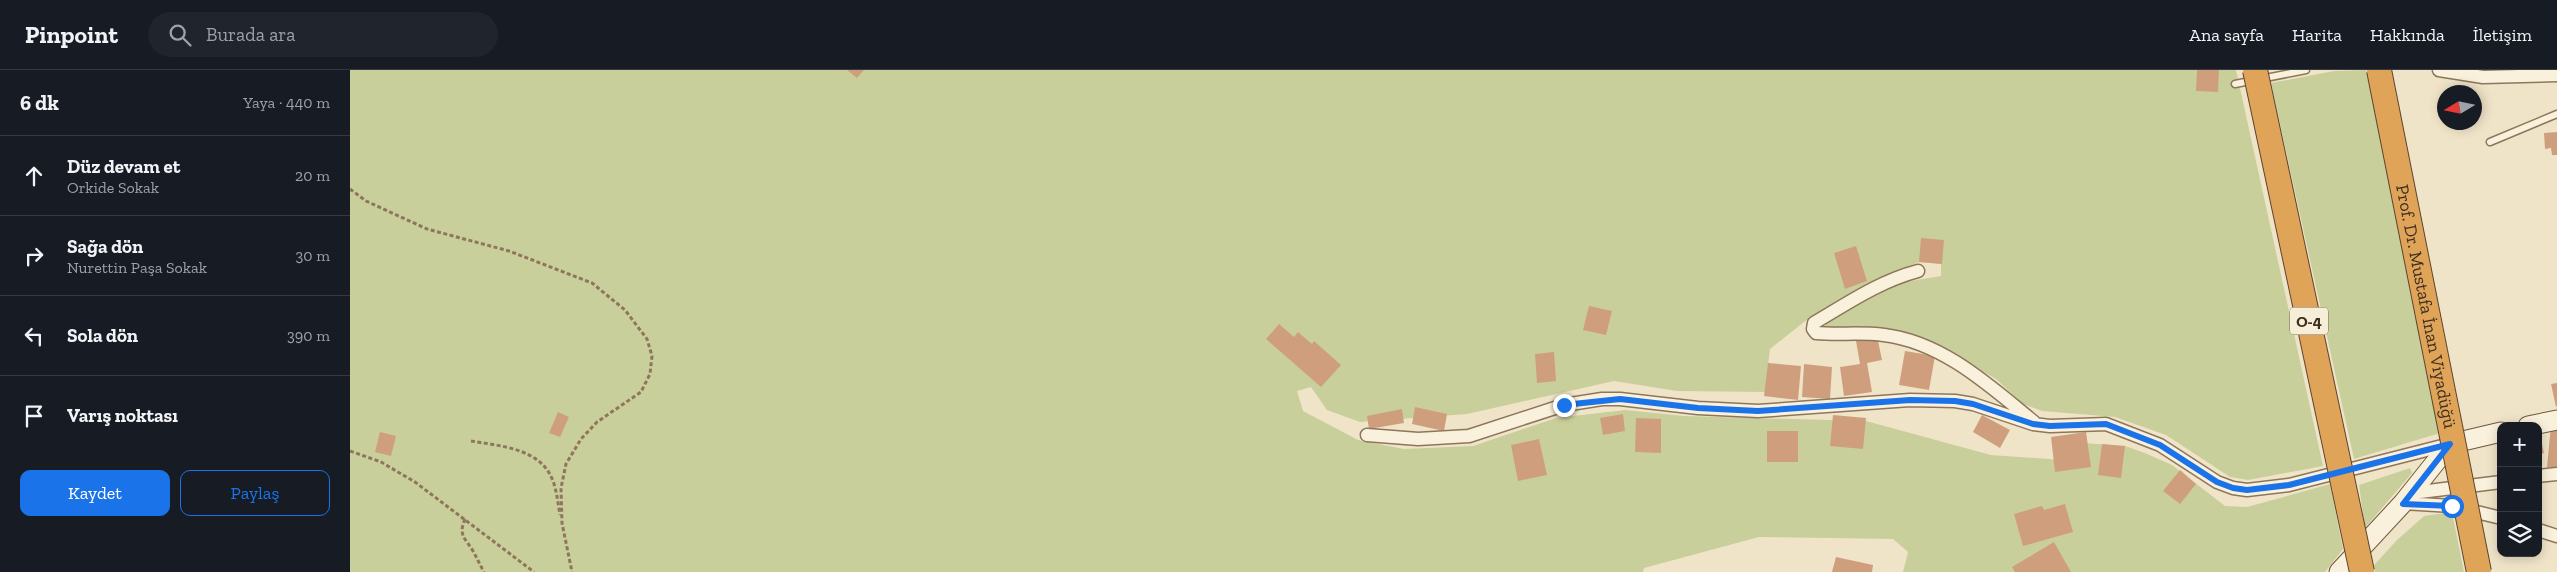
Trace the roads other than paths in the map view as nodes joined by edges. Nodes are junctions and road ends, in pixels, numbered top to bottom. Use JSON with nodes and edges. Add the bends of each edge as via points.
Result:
{"nodes":[{"id":1,"x":2255,"y":70,"type":"edge"},
{"id":2,"x":2306,"y":70,"type":"edge"},
{"id":3,"x":2379,"y":70,"type":"edge"},
{"id":4,"x":2439,"y":70,"type":"edge"},
{"id":5,"x":2557,"y":75,"type":"edge"},
{"id":6,"x":2235,"y":84,"type":"dead end"},
{"id":7,"x":2557,"y":114,"type":"edge"},
{"id":8,"x":2490,"y":142,"type":"dead end"},
{"id":9,"x":1918,"y":271,"type":"dead end"},
{"id":10,"x":2557,"y":420,"type":"edge"},
{"id":11,"x":2542,"y":423,"type":"edge"},
{"id":12,"x":2036,"y":424,"type":"junction"},
{"id":13,"x":2497,"y":433,"type":"edge"},
{"id":14,"x":1367,"y":435,"type":"dead end"},
{"id":15,"x":2450,"y":444,"type":"junction"},
{"id":16,"x":2557,"y":474,"type":"edge"},
{"id":17,"x":2542,"y":476,"type":"edge"},
{"id":18,"x":2497,"y":483,"type":"edge"},
{"id":19,"x":2407,"y":498,"type":"junction"},
{"id":20,"x":2497,"y":517,"type":"edge"},
{"id":21,"x":2542,"y":531,"type":"edge"},
{"id":22,"x":2557,"y":536,"type":"edge"},
{"id":23,"x":2339,"y":572,"type":"edge"},
{"id":24,"x":2362,"y":572,"type":"edge"},
{"id":25,"x":2478,"y":572,"type":"edge"}],
"edges":[{"from":1,"to":24,"type":"highway","number":"O-4","bridge":true},
{"from":2,"to":6,"type":"lane"},
{"from":3,"to":25,"type":"highway","name":"Prof. Dr. Mustafa İnan Viyadüğü","bridge":true},
{"from":4,"to":5,"type":"street","via":[[2483,76]]},
{"from":7,"to":8,"type":"lane"},
{"from":9,"to":12,"type":"street","via":[[1895,277],[1874,288],[1814,323],[1813,329],[1816,333],[1887,335],[1944,355]]},
{"from":10,"to":11,"type":"street"},
{"from":12,"to":14,"type":"street","via":[[1955,401],[1910,400],[1758,411],[1620,399],[1564,405],[1469,436],[1448,439]]},
{"from":12,"to":15,"type":"street","via":[[2106,424],[2160,445],[2217,482],[2247,490],[2289,485]]},
{"from":13,"to":15,"type":"street"},
{"from":15,"to":19,"type":"street"},
{"from":16,"to":17,"type":"street"},
{"from":18,"to":19,"type":"street"},
{"from":19,"to":20,"type":"street"},
{"from":19,"to":23,"type":"street"},
{"from":21,"to":22,"type":"street"}]}
